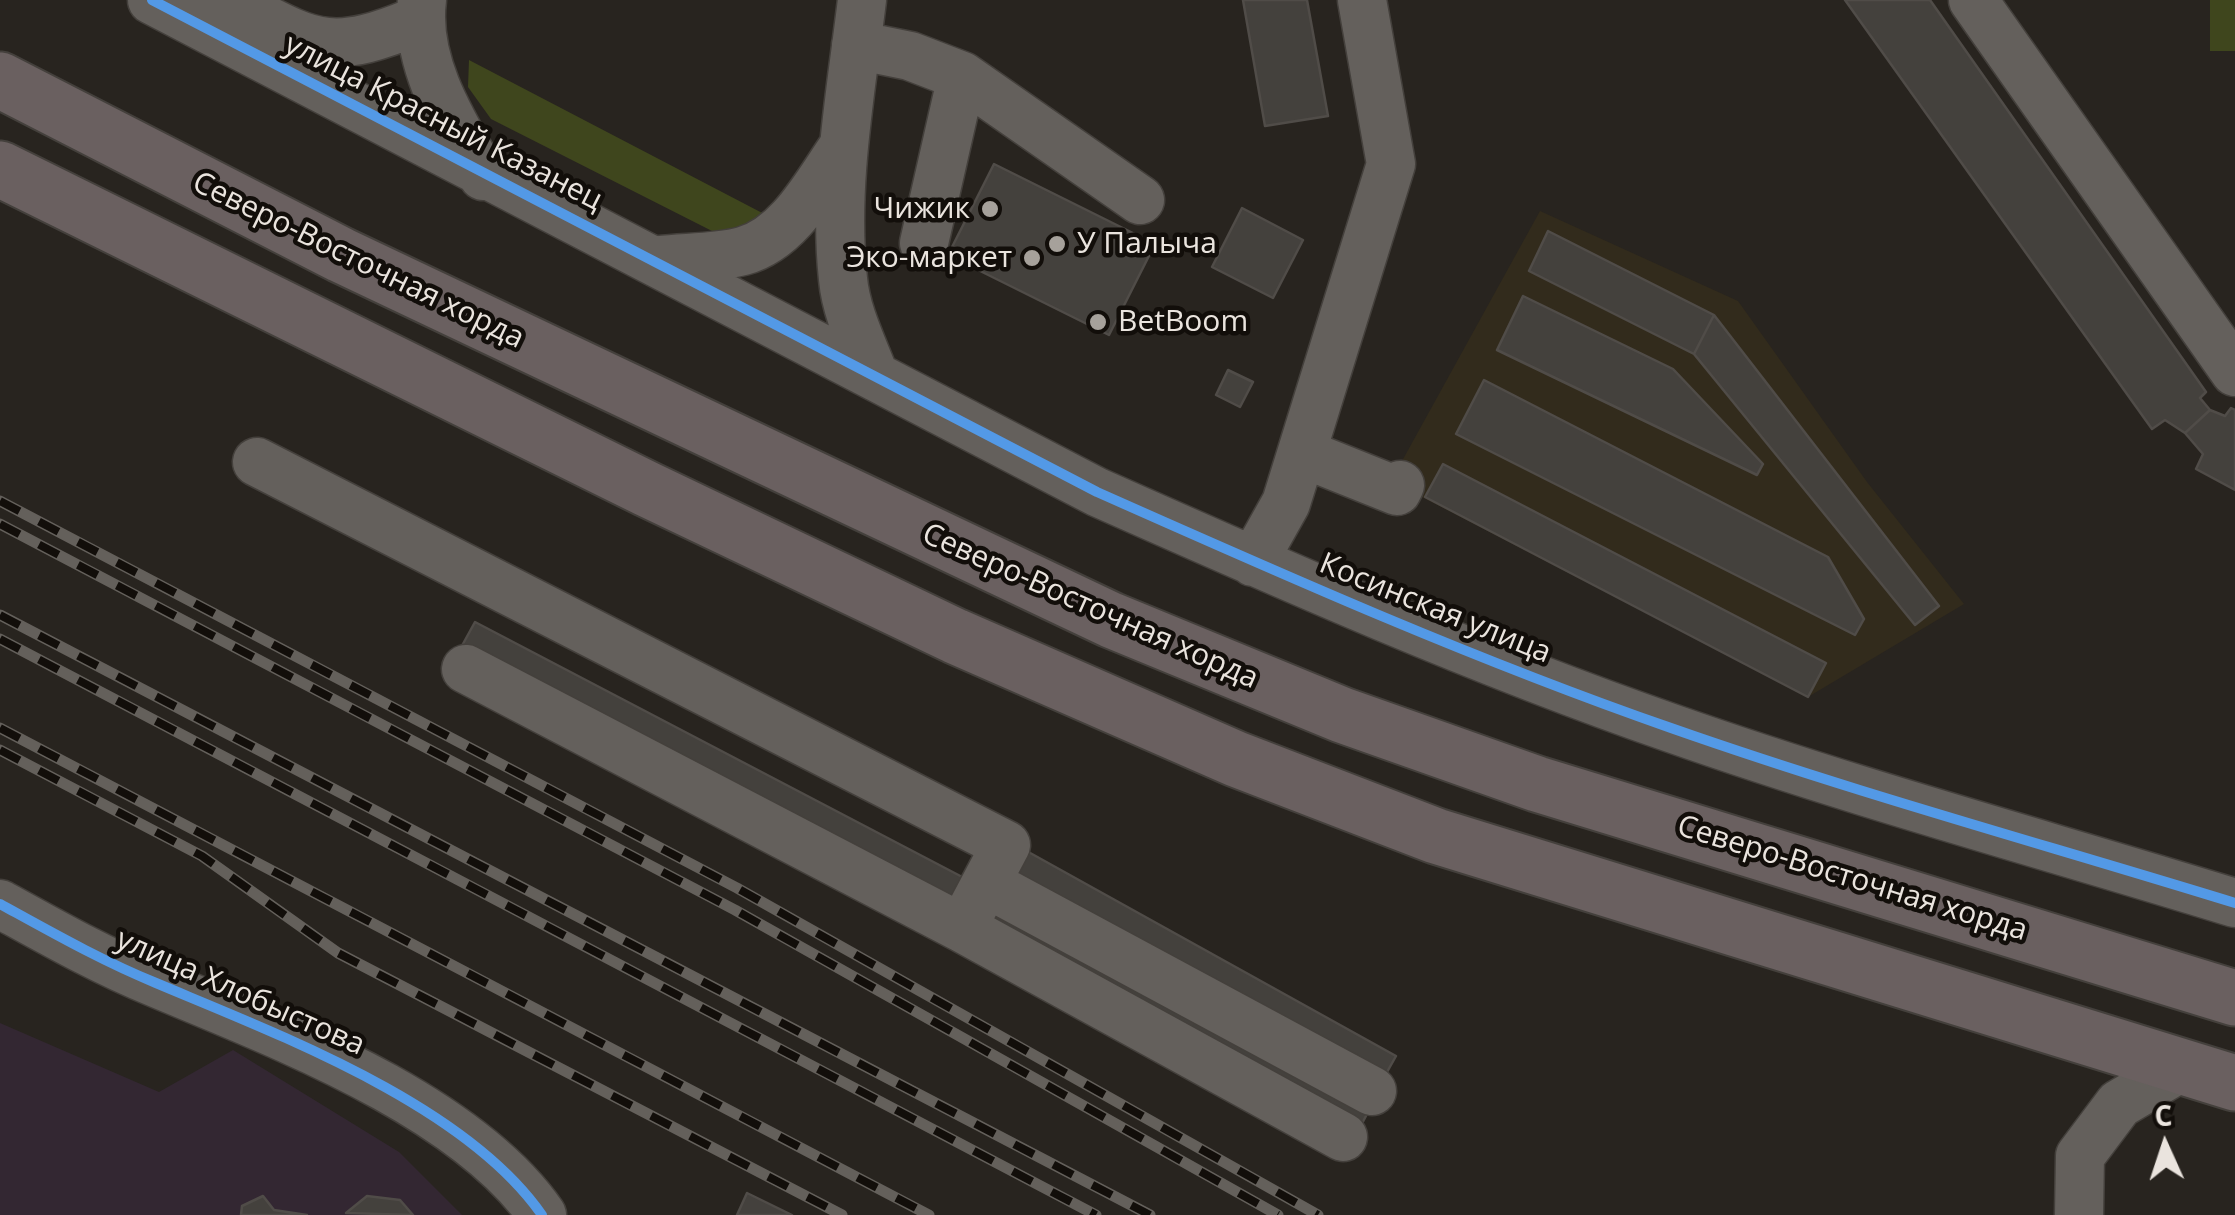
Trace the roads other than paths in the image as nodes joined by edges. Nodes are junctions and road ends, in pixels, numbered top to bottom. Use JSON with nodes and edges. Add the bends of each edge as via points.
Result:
{"nodes":[{"id":1,"x":152,"y":0,"type":"edge"},
{"id":2,"x":228,"y":0,"type":"edge"},
{"id":3,"x":1362,"y":0,"type":"edge"},
{"id":4,"x":1973,"y":0,"type":"edge"},
{"id":5,"x":420,"y":10,"type":"edge"},
{"id":6,"x":859,"y":23,"type":"edge"},
{"id":7,"x":962,"y":76,"type":"junction"},
{"id":8,"x":0,"y":80,"type":"edge"},
{"id":9,"x":844,"y":147,"type":"junction"},
{"id":10,"x":0,"y":168,"type":"edge"},
{"id":11,"x":483,"y":176,"type":"junction"},
{"id":12,"x":1140,"y":200,"type":"dead end"},
{"id":13,"x":924,"y":243,"type":"dead end"},
{"id":14,"x":658,"y":260,"type":"junction"},
{"id":15,"x":2235,"y":372,"type":"edge"},
{"id":16,"x":874,"y":375,"type":"junction"},
{"id":17,"x":1302,"y":453,"type":"junction"},
{"id":18,"x":256,"y":462,"type":"dead end"},
{"id":19,"x":1400,"y":485,"type":"dead end"},
{"id":20,"x":1253,"y":562,"type":"junction"},
{"id":21,"x":466,"y":668,"type":"dead end"},
{"id":22,"x":986,"y":883,"type":"junction"},
{"id":23,"x":2235,"y":902,"type":"edge"},
{"id":24,"x":0,"y":904,"type":"edge"},
{"id":25,"x":962,"y":928,"type":"junction"},
{"id":26,"x":2235,"y":998,"type":"edge"},
{"id":27,"x":2183,"y":1066,"type":"junction"},
{"id":28,"x":2235,"y":1084,"type":"edge"},
{"id":29,"x":1372,"y":1091,"type":"dead end"},
{"id":30,"x":1343,"y":1138,"type":"dead end"},
{"id":31,"x":547,"y":1212,"type":"edge"},
{"id":32,"x":2079,"y":1215,"type":"edge"}],
"edges":[{"from":1,"to":11,"type":"street","name":"улица Красный Казанец"},
{"from":2,"to":5,"type":"street","name":"улица Красный Казанец","via":[[304,39],[355,44]]},
{"from":3,"to":17,"type":"street","via":[[1391,164]]},
{"from":4,"to":15,"type":"street"},
{"from":5,"to":11,"type":"street","via":[[443,107]]},
{"from":6,"to":7,"type":"street","via":[[910,56]]},
{"from":6,"to":9,"type":"street"},
{"from":7,"to":12,"type":"street"},
{"from":7,"to":13,"type":"street"},
{"from":8,"to":26,"type":"main road","name":"Северо-Восточная хорда","via":[[359,264],[1146,635],[1536,784]]},
{"from":9,"to":14,"type":"street","via":[[769,240],[742,251]]},
{"from":9,"to":16,"type":"street","via":[[843,280]]},
{"from":10,"to":27,"type":"main road","via":[[681,505],[955,636],[1236,759],[1436,836]]},
{"from":11,"to":14,"type":"street","name":"улица Красный Казанец"},
{"from":14,"to":16,"type":"street","name":"Косинская улица"},
{"from":16,"to":20,"type":"street","name":"Косинская улица","via":[[1097,492]]},
{"from":17,"to":19,"type":"street","via":[[1396,492]]},
{"from":17,"to":20,"type":"street","via":[[1286,503]]},
{"from":18,"to":22,"type":"street","via":[[1006,845]]},
{"from":20,"to":23,"type":"street","name":"Косинская улица","via":[[1672,729]]},
{"from":21,"to":25,"type":"street"},
{"from":22,"to":25,"type":"street"},
{"from":22,"to":29,"type":"street"},
{"from":24,"to":31,"type":"street","name":"улица Хлобыстова","via":[[101,959],[288,1036],[393,1092],[453,1132]]},
{"from":25,"to":30,"type":"street"},
{"from":27,"to":28,"type":"main road"},
{"from":27,"to":32,"type":"street","via":[[2119,1104],[2080,1156]]}]}
